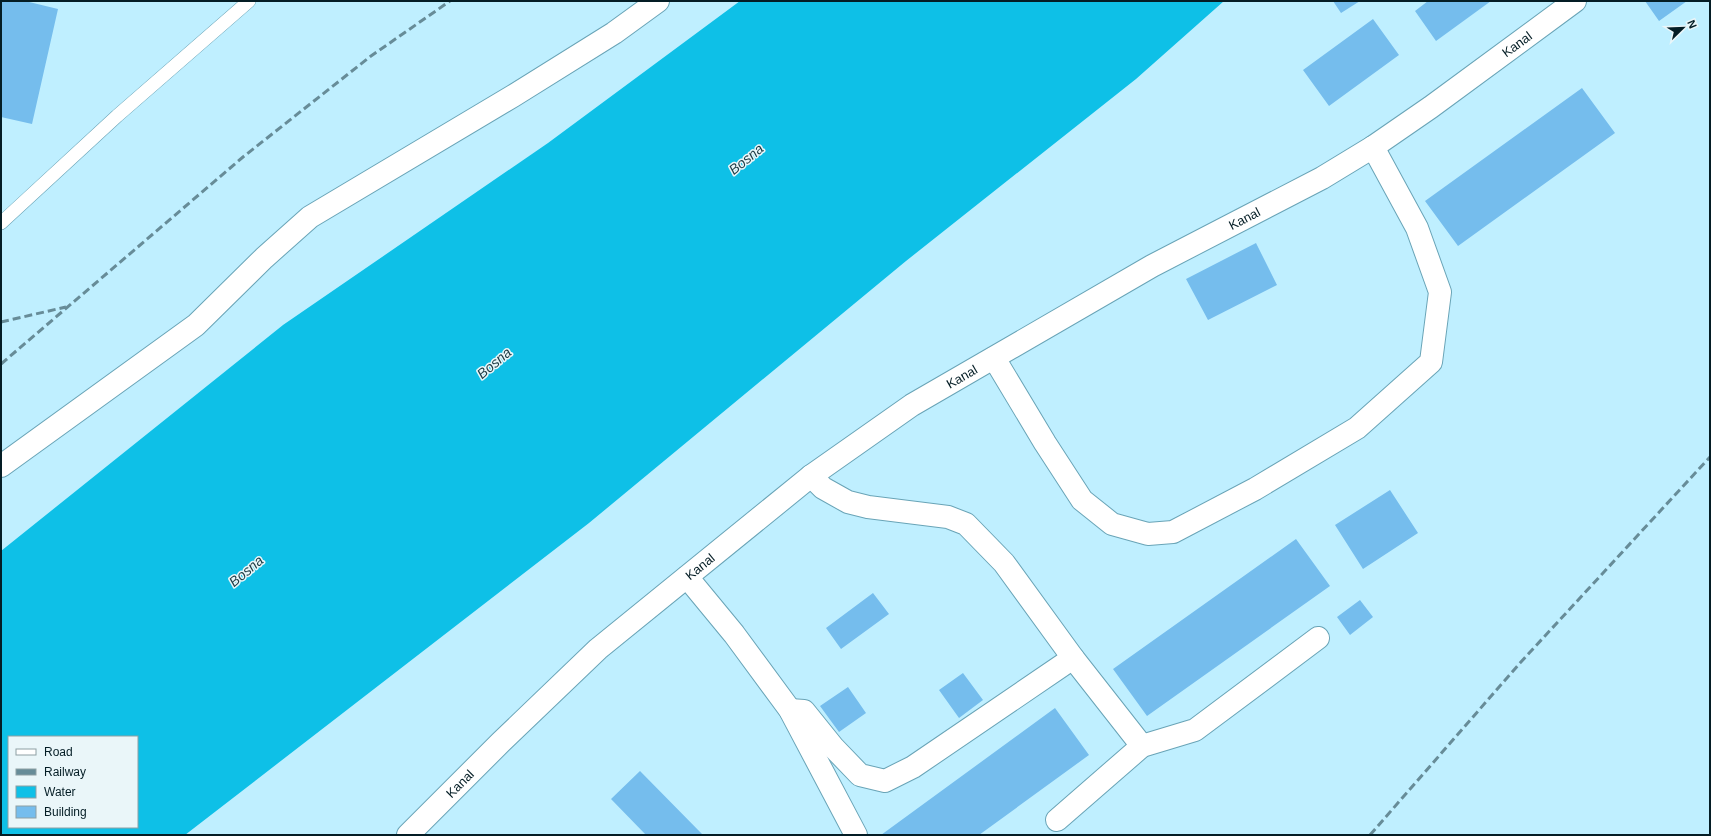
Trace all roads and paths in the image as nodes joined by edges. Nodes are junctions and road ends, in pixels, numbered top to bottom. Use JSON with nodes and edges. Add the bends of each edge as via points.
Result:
{"nodes":[{"id":1,"x":249,"y":1,"type":"edge"},
{"id":2,"x":658,"y":1,"type":"edge"},
{"id":3,"x":1575,"y":1,"type":"edge"},
{"id":4,"x":1373,"y":147,"type":"junction"},
{"id":5,"x":1,"y":223,"type":"edge"},
{"id":6,"x":994,"y":358,"type":"junction"},
{"id":7,"x":1,"y":466,"type":"edge"},
{"id":8,"x":811,"y":476,"type":"junction"},
{"id":9,"x":687,"y":577,"type":"junction"},
{"id":10,"x":1318,"y":638,"type":"dead end"},
{"id":11,"x":1073,"y":658,"type":"junction"},
{"id":12,"x":790,"y":710,"type":"junction"},
{"id":13,"x":1142,"y":746,"type":"junction"},
{"id":14,"x":1057,"y":820,"type":"dead end"},
{"id":15,"x":408,"y":835,"type":"edge"},
{"id":16,"x":856,"y":835,"type":"edge"}],
"edges":[{"from":1,"to":5,"type":"lane","via":[[117,116]]},
{"from":2,"to":7,"type":"street","via":[[594,46],[310,217],[196,325]]},
{"from":3,"to":4,"type":"street","name":"Kanal","via":[[1432,107]]},
{"from":4,"to":6,"type":"street","name":"Kanal","via":[[1322,178],[1152,266]]},
{"from":4,"to":6,"type":"street","via":[[1417,228],[1440,292],[1431,362],[1357,428],[1255,489],[1173,532],[1148,534],[1112,524],[1082,500]]},
{"from":6,"to":8,"type":"street","name":"Kanal","via":[[912,405]]},
{"from":8,"to":9,"type":"street","name":"Kanal"},
{"from":8,"to":11,"type":"street","via":[[823,488],[848,502],[948,517],[966,524],[1004,563]]},
{"from":9,"to":12,"type":"street","via":[[734,634]]},
{"from":9,"to":15,"type":"street","name":"Kanal","via":[[598,649]]},
{"from":10,"to":13,"type":"street","via":[[1196,730]]},
{"from":11,"to":12,"type":"street","via":[[912,767],[885,781],[860,775],[804,711]]},
{"from":11,"to":13,"type":"street"},
{"from":12,"to":16,"type":"street"},
{"from":13,"to":14,"type":"street"}]}
